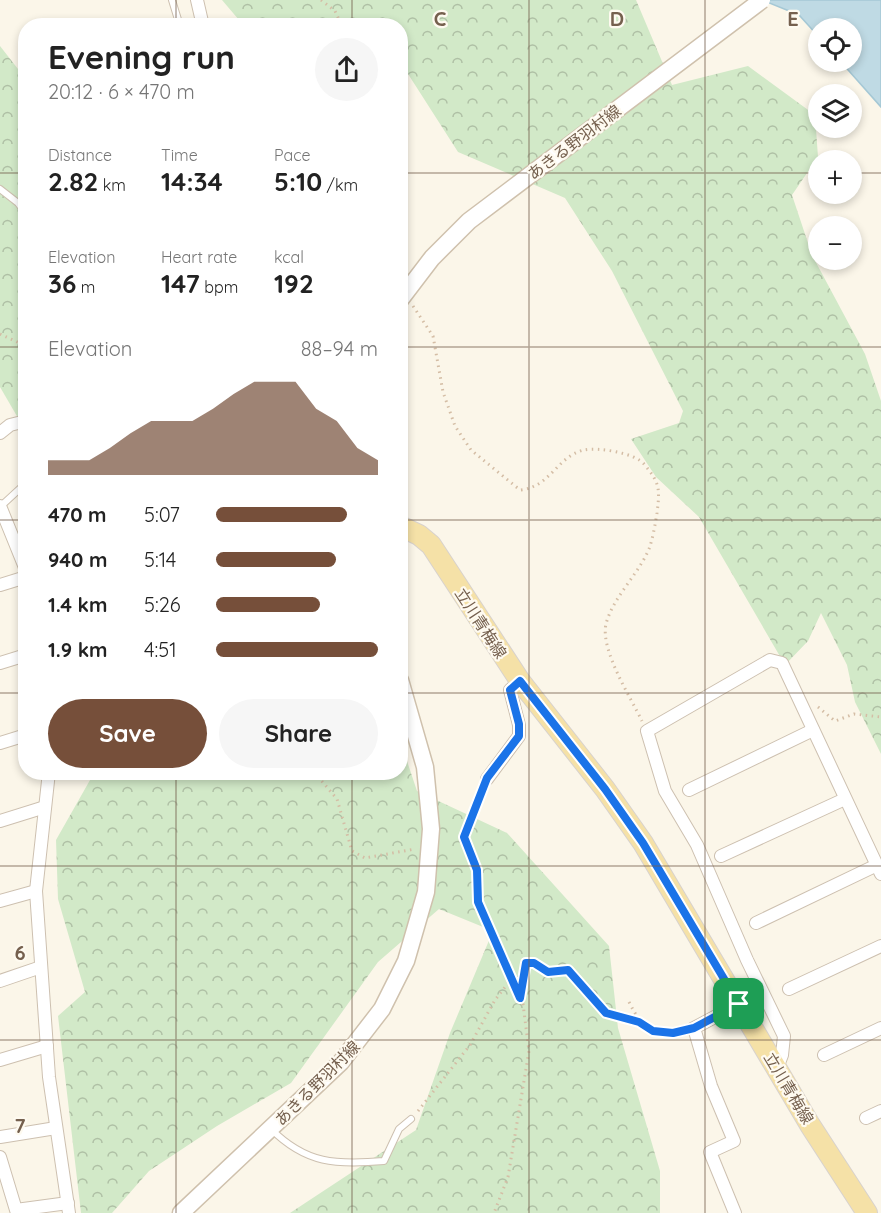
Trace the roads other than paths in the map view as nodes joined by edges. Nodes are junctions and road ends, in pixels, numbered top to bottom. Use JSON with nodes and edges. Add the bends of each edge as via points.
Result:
{"nodes":[{"id":1,"x":172,"y":0,"type":"edge"},
{"id":2,"x":197,"y":0,"type":"edge"},
{"id":3,"x":762,"y":0,"type":"edge"},
{"id":4,"x":178,"y":18,"type":"edge"},
{"id":5,"x":201,"y":18,"type":"edge"},
{"id":6,"x":0,"y":189,"type":"edge"},
{"id":7,"x":18,"y":203,"type":"edge"},
{"id":8,"x":408,"y":293,"type":"edge"},
{"id":9,"x":18,"y":423,"type":"edge"},
{"id":10,"x":0,"y":433,"type":"edge"},
{"id":11,"x":18,"y":490,"type":"edge"},
{"id":12,"x":1,"y":506,"type":"edge"},
{"id":13,"x":408,"y":530,"type":"edge"},
{"id":14,"x":18,"y":550,"type":"edge"},
{"id":15,"x":18,"y":579,"type":"edge"},
{"id":16,"x":0,"y":585,"type":"edge"},
{"id":17,"x":18,"y":657,"type":"edge"},
{"id":18,"x":0,"y":663,"type":"edge"},
{"id":19,"x":520,"y":681,"type":"junction"},
{"id":20,"x":408,"y":710,"type":"edge"},
{"id":21,"x":813,"y":730,"type":"junction"},
{"id":22,"x":18,"y":737,"type":"edge"},
{"id":23,"x":0,"y":743,"type":"edge"},
{"id":24,"x":487,"y":778,"type":"road end"},
{"id":25,"x":48,"y":780,"type":"edge"},
{"id":26,"x":689,"y":790,"type":"dead end"},
{"id":27,"x":844,"y":799,"type":"junction"},
{"id":28,"x":45,"y":807,"type":"junction"},
{"id":29,"x":0,"y":821,"type":"edge"},
{"id":30,"x":721,"y":856,"type":"dead end"},
{"id":31,"x":879,"y":870,"type":"edge"},
{"id":32,"x":36,"y":891,"type":"junction"},
{"id":33,"x":0,"y":901,"type":"edge"},
{"id":34,"x":756,"y":923,"type":"dead end"},
{"id":35,"x":881,"y":946,"type":"edge"},
{"id":36,"x":41,"y":967,"type":"junction"},
{"id":37,"x":0,"y":981,"type":"edge"},
{"id":38,"x":789,"y":989,"type":"dead end"},
{"id":39,"x":739,"y":1004,"type":"junction"},
{"id":40,"x":881,"y":1028,"type":"edge"},
{"id":41,"x":47,"y":1046,"type":"junction"},
{"id":42,"x":825,"y":1055,"type":"dead end"},
{"id":43,"x":0,"y":1060,"type":"edge"},
{"id":44,"x":777,"y":1068,"type":"junction"},
{"id":45,"x":881,"y":1111,"type":"edge"},
{"id":46,"x":866,"y":1118,"type":"dead end"},
{"id":47,"x":411,"y":1119,"type":"road end"},
{"id":48,"x":56,"y":1128,"type":"junction"},
{"id":49,"x":270,"y":1129,"type":"junction"},
{"id":50,"x":0,"y":1137,"type":"edge"},
{"id":51,"x":0,"y":1157,"type":"edge"},
{"id":52,"x":68,"y":1208,"type":"edge"},
{"id":53,"x":181,"y":1213,"type":"edge"},
{"id":54,"x":735,"y":1213,"type":"edge"},
{"id":55,"x":867,"y":1213,"type":"edge"}],
"edges":[{"from":1,"to":4,"type":"lane"},
{"from":2,"to":5,"type":"street"},
{"from":3,"to":8,"type":"main road","name":"あきる野羽村線","bridge":true,"via":[[469,221],[437,252]]},
{"from":6,"to":7,"type":"lane"},
{"from":9,"to":10,"type":"street"},
{"from":11,"to":12,"type":"lane"},
{"from":12,"to":14,"type":"street"},
{"from":13,"to":19,"type":"main road","name":"立川青梅線","via":[[431,545]]},
{"from":15,"to":16,"type":"street"},
{"from":17,"to":18,"type":"street"},
{"from":19,"to":24,"type":"street","via":[[510,690],[519,736]]},
{"from":19,"to":39,"type":"main road","name":"立川青梅線","via":[[643,843]]},
{"from":20,"to":49,"type":"main road","name":"あきる野羽村線","via":[[427,780],[431,846],[420,921],[388,999],[365,1033],[341,1062]]},
{"from":21,"to":26,"type":"street"},
{"from":21,"to":27,"type":"street"},
{"from":21,"to":44,"type":"street","via":[[782,663],[770,660],[647,731],[665,791],[697,845],[784,1036]]},
{"from":22,"to":23,"type":"street"},
{"from":25,"to":28,"type":"street"},
{"from":27,"to":30,"type":"street"},
{"from":27,"to":31,"type":"street"},
{"from":28,"to":29,"type":"street"},
{"from":28,"to":32,"type":"street"},
{"from":31,"to":34,"type":"street"},
{"from":32,"to":33,"type":"street"},
{"from":32,"to":36,"type":"street"},
{"from":35,"to":38,"type":"street"},
{"from":36,"to":37,"type":"street"},
{"from":36,"to":41,"type":"street"},
{"from":39,"to":44,"type":"main road","name":"立川青梅線"},
{"from":39,"to":54,"type":"street","via":[[694,1028],[711,1086],[734,1141],[710,1152]]},
{"from":40,"to":42,"type":"street"},
{"from":41,"to":43,"type":"street"},
{"from":41,"to":48,"type":"street"},
{"from":44,"to":55,"type":"main road","name":"立川青梅線"},
{"from":45,"to":46,"type":"street"},
{"from":47,"to":49,"type":"lane","via":[[399,1129],[384,1161],[345,1164],[320,1160],[285,1144]]},
{"from":48,"to":50,"type":"street"},
{"from":48,"to":52,"type":"street"},
{"from":49,"to":53,"type":"main road","name":"あきる野羽村線"},
{"from":51,"to":52,"type":"street","via":[[16,1209]]}]}
